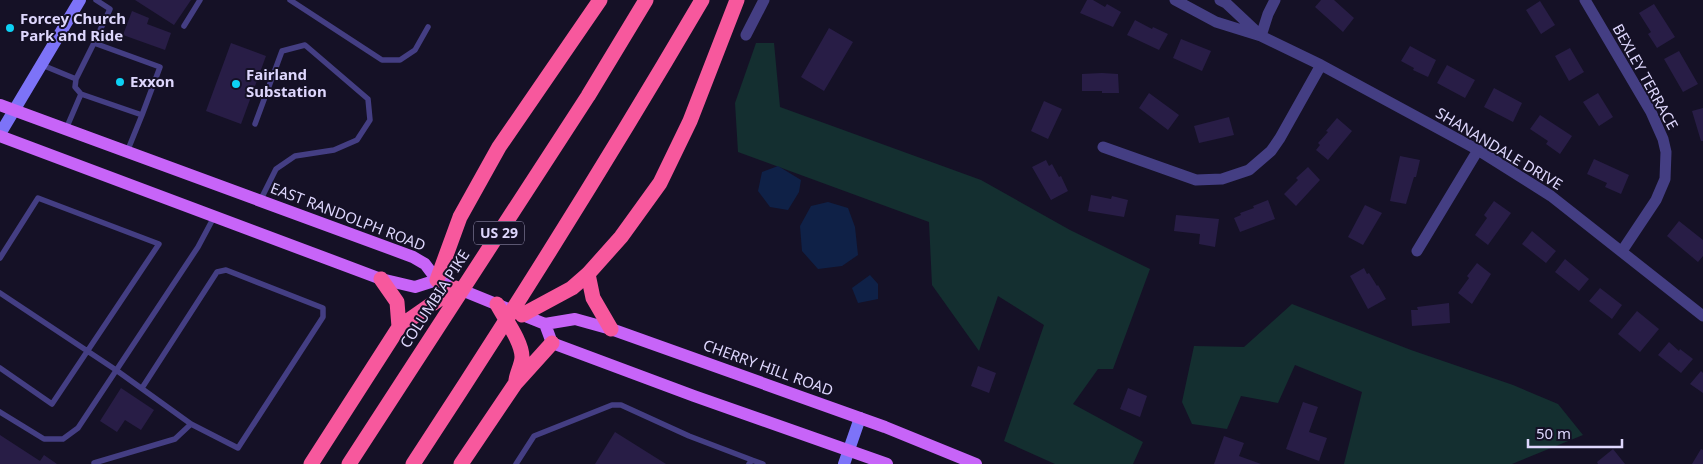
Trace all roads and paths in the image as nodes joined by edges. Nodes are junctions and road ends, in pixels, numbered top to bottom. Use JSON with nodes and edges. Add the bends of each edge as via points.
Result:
{"nodes":[{"id":1,"x":80,"y":0,"type":"edge"},
{"id":2,"x":96,"y":0,"type":"edge"},
{"id":3,"x":200,"y":0,"type":"edge"},
{"id":4,"x":290,"y":0,"type":"edge"},
{"id":5,"x":600,"y":0,"type":"edge"},
{"id":6,"x":646,"y":0,"type":"edge"},
{"id":7,"x":702,"y":0,"type":"edge"},
{"id":8,"x":737,"y":0,"type":"edge"},
{"id":9,"x":764,"y":0,"type":"edge"},
{"id":10,"x":1175,"y":0,"type":"edge"},
{"id":11,"x":1220,"y":0,"type":"edge"},
{"id":12,"x":1275,"y":0,"type":"edge"},
{"id":13,"x":1585,"y":0,"type":"edge"},
{"id":14,"x":184,"y":26,"type":"dead end"},
{"id":15,"x":428,"y":27,"type":"dead end"},
{"id":16,"x":746,"y":35,"type":"dead end"},
{"id":17,"x":1261,"y":36,"type":"junction"},
{"id":18,"x":94,"y":43,"type":"junction"},
{"id":19,"x":42,"y":65,"type":"junction"},
{"id":20,"x":1321,"y":65,"type":"junction"},
{"id":21,"x":76,"y":79,"type":"junction"},
{"id":22,"x":81,"y":94,"type":"junction"},
{"id":23,"x":0,"y":105,"type":"edge"},
{"id":24,"x":15,"y":111,"type":"junction"},
{"id":25,"x":142,"y":116,"type":"junction"},
{"id":26,"x":256,"y":124,"type":"dead end"},
{"id":27,"x":66,"y":129,"type":"junction"},
{"id":28,"x":0,"y":135,"type":"edge"},
{"id":29,"x":1103,"y":146,"type":"dead end"},
{"id":30,"x":1478,"y":150,"type":"junction"},
{"id":31,"x":127,"y":152,"type":"junction"},
{"id":32,"x":260,"y":201,"type":"junction"},
{"id":33,"x":214,"y":217,"type":"junction"},
{"id":34,"x":1417,"y":251,"type":"dead end"},
{"id":35,"x":1622,"y":251,"type":"junction"},
{"id":36,"x":0,"y":258,"type":"edge"},
{"id":37,"x":588,"y":274,"type":"junction"},
{"id":38,"x":381,"y":279,"type":"junction"},
{"id":39,"x":446,"y":287,"type":"junction"},
{"id":40,"x":0,"y":293,"type":"edge"},
{"id":41,"x":497,"y":304,"type":"junction"},
{"id":42,"x":522,"y":314,"type":"junction"},
{"id":43,"x":1703,"y":316,"type":"edge"},
{"id":44,"x":541,"y":323,"type":"junction"},
{"id":45,"x":399,"y":327,"type":"junction"},
{"id":46,"x":611,"y":329,"type":"junction"},
{"id":47,"x":552,"y":343,"type":"junction"},
{"id":48,"x":88,"y":351,"type":"junction"},
{"id":49,"x":0,"y":368,"type":"edge"},
{"id":50,"x":116,"y":370,"type":"junction"},
{"id":51,"x":515,"y":384,"type":"junction"},
{"id":52,"x":142,"y":388,"type":"junction"},
{"id":53,"x":0,"y":412,"type":"edge"},
{"id":54,"x":860,"y":418,"type":"junction"},
{"id":55,"x":191,"y":424,"type":"junction"},
{"id":56,"x":849,"y":450,"type":"junction"},
{"id":57,"x":751,"y":462,"type":"edge"},
{"id":58,"x":94,"y":464,"type":"edge"},
{"id":59,"x":311,"y":464,"type":"edge"},
{"id":60,"x":349,"y":464,"type":"edge"},
{"id":61,"x":413,"y":464,"type":"edge"},
{"id":62,"x":461,"y":464,"type":"edge"},
{"id":63,"x":516,"y":464,"type":"edge"},
{"id":64,"x":762,"y":464,"type":"edge"},
{"id":65,"x":844,"y":464,"type":"edge"},
{"id":66,"x":887,"y":464,"type":"edge"},
{"id":67,"x":976,"y":464,"type":"edge"}],
"edges":[{"from":1,"to":19,"type":"main road"},
{"from":2,"to":18,"type":"lane","via":[[110,9]]},
{"from":3,"to":14,"type":"lane"},
{"from":4,"to":15,"type":"lane","via":[[382,60],[400,60],[415,50]]},
{"from":5,"to":39,"type":"highway","via":[[499,147],[460,217]]},
{"from":6,"to":60,"type":"highway","name":"COLUMBIA PIKE","number":"US 29","via":[[588,96]]},
{"from":7,"to":61,"type":"highway"},
{"from":8,"to":37,"type":"highway","via":[[690,121],[660,183],[621,237]]},
{"from":9,"to":16,"type":"street"},
{"from":10,"to":17,"type":"street","name":"SHANANDALE DRIVE","via":[[1216,22]]},
{"from":11,"to":17,"type":"street","name":"SHANANDALE DRIVE"},
{"from":12,"to":17,"type":"street"},
{"from":13,"to":35,"type":"street","name":"BEXLEY TERRACE","via":[[1651,112],[1663,139],[1665,179],[1656,200]]},
{"from":17,"to":20,"type":"street","name":"SHANANDALE DRIVE"},
{"from":18,"to":21,"type":"lane"},
{"from":18,"to":25,"type":"lane","via":[[160,67]]},
{"from":19,"to":21,"type":"lane"},
{"from":19,"to":24,"type":"main road"},
{"from":20,"to":29,"type":"street","via":[[1280,138],[1250,170],[1222,179],[1196,180]]},
{"from":20,"to":30,"type":"street","name":"SHANANDALE DRIVE"},
{"from":21,"to":22,"type":"lane","via":[[75,87]]},
{"from":22,"to":25,"type":"lane"},
{"from":22,"to":27,"type":"lane"},
{"from":23,"to":24,"type":"main road","name":"EAST RANDOLPH ROAD"},
{"from":24,"to":27,"type":"main road","name":"EAST RANDOLPH ROAD"},
{"from":24,"to":28,"type":"main road"},
{"from":25,"to":31,"type":"lane"},
{"from":26,"to":32,"type":"lane","via":[[282,51],[305,45],[368,99],[370,120],[357,140],[334,150],[295,156],[276,169]]},
{"from":27,"to":31,"type":"main road","name":"EAST RANDOLPH ROAD"},
{"from":28,"to":33,"type":"main road"},
{"from":30,"to":34,"type":"street"},
{"from":30,"to":35,"type":"street","name":"SHANANDALE DRIVE","via":[[1551,196]]},
{"from":31,"to":32,"type":"main road","name":"EAST RANDOLPH ROAD"},
{"from":32,"to":39,"type":"main road","name":"EAST RANDOLPH ROAD","via":[[413,257],[425,264]]},
{"from":33,"to":38,"type":"main road"},
{"from":33,"to":50,"type":"lane","via":[[198,247]]},
{"from":35,"to":43,"type":"street","name":"SHANANDALE DRIVE"},
{"from":36,"to":48,"type":"lane","via":[[38,198],[159,244]]},
{"from":37,"to":42,"type":"highway","via":[[572,288]]},
{"from":37,"to":46,"type":"highway","via":[[593,298]]},
{"from":38,"to":39,"type":"main road","via":[[415,287]]},
{"from":38,"to":45,"type":"highway","via":[[396,302]]},
{"from":39,"to":41,"type":"main road"},
{"from":39,"to":45,"type":"highway"},
{"from":40,"to":48,"type":"lane"},
{"from":41,"to":42,"type":"main road"},
{"from":41,"to":51,"type":"highway","via":[[518,342],[522,358]]},
{"from":42,"to":44,"type":"main road"},
{"from":44,"to":46,"type":"main road","name":"CHERRY HILL ROAD","via":[[575,319]]},
{"from":44,"to":47,"type":"main road"},
{"from":45,"to":59,"type":"highway"},
{"from":46,"to":54,"type":"main road","name":"CHERRY HILL ROAD"},
{"from":47,"to":51,"type":"highway"},
{"from":47,"to":56,"type":"main road"},
{"from":48,"to":49,"type":"lane","via":[[52,404]]},
{"from":48,"to":50,"type":"lane"},
{"from":50,"to":52,"type":"lane"},
{"from":50,"to":53,"type":"lane","via":[[78,428],[64,439],[44,439]]},
{"from":51,"to":62,"type":"highway"},
{"from":52,"to":55,"type":"lane"},
{"from":52,"to":55,"type":"lane","via":[[216,272],[226,270],[323,308],[323,317],[238,448]]},
{"from":54,"to":56,"type":"main road"},
{"from":54,"to":67,"type":"main road","name":"CHERRY HILL ROAD"},
{"from":55,"to":58,"type":"lane","via":[[175,439]]},
{"from":56,"to":65,"type":"main road"},
{"from":56,"to":66,"type":"main road"},
{"from":57,"to":63,"type":"lane","via":[[621,405],[612,405],[534,436]]},
{"from":57,"to":64,"type":"lane"}]}
